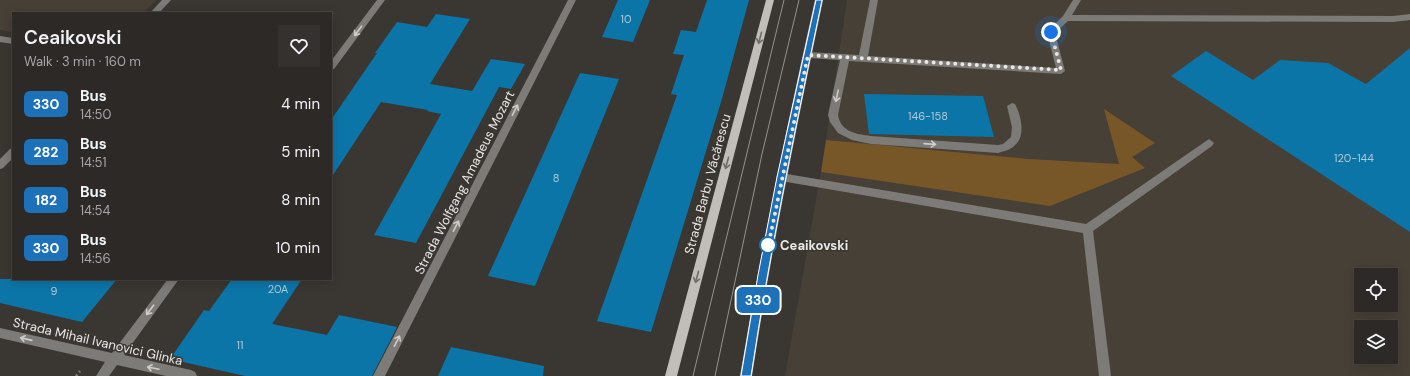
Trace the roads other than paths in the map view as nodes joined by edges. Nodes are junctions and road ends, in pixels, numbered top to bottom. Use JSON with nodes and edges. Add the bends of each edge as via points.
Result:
{"nodes":[{"id":1,"x":167,"y":0,"type":"edge"},
{"id":2,"x":381,"y":0,"type":"edge"},
{"id":3,"x":572,"y":0,"type":"edge"},
{"id":4,"x":770,"y":0,"type":"edge"},
{"id":5,"x":819,"y":0,"type":"edge"},
{"id":6,"x":874,"y":0,"type":"edge"},
{"id":7,"x":1077,"y":0,"type":"edge"},
{"id":8,"x":155,"y":12,"type":"edge"},
{"id":9,"x":1410,"y":17,"type":"edge"},
{"id":10,"x":1066,"y":18,"type":"junction"},
{"id":11,"x":0,"y":39,"type":"edge"},
{"id":12,"x":12,"y":41,"type":"edge"},
{"id":13,"x":808,"y":55,"type":"junction"},
{"id":14,"x":845,"y":57,"type":"junction"},
{"id":15,"x":863,"y":58,"type":"junction"},
{"id":16,"x":332,"y":66,"type":"edge"},
{"id":17,"x":1012,"y":106,"type":"dead end"},
{"id":18,"x":1209,"y":143,"type":"dead end"},
{"id":19,"x":12,"y":153,"type":"edge"},
{"id":20,"x":0,"y":165,"type":"edge"},
{"id":21,"x":781,"y":177,"type":"junction"},
{"id":22,"x":1088,"y":229,"type":"junction"},
{"id":23,"x":173,"y":280,"type":"edge"},
{"id":24,"x":0,"y":333,"type":"edge"},
{"id":25,"x":114,"y":359,"type":"junction"},
{"id":26,"x":102,"y":376,"type":"edge"},
{"id":27,"x":191,"y":376,"type":"edge"},
{"id":28,"x":379,"y":376,"type":"edge"},
{"id":29,"x":671,"y":376,"type":"edge"},
{"id":30,"x":746,"y":376,"type":"edge"},
{"id":31,"x":1105,"y":376,"type":"edge"}],
"edges":[{"from":1,"to":8,"type":"street"},
{"from":2,"to":16,"type":"street","one_way":true},
{"from":28,"to":3,"type":"street","name":"Strada Wolfgang Amadeus Mozart","one_way":true},
{"from":4,"to":29,"type":"main road","name":"Strada Barbu Văcărescu","one_way":true},
{"from":5,"to":13,"type":"main road"},
{"from":6,"to":15,"type":"street"},
{"from":7,"to":10,"type":"street"},
{"from":9,"to":10,"type":"street","via":[[1393,20]]},
{"from":10,"to":15,"type":"street","via":[[1051,32],[1061,70]]},
{"from":11,"to":12,"type":"street"},
{"from":13,"to":14,"type":"street"},
{"from":13,"to":21,"type":"main road"},
{"from":14,"to":15,"type":"street"},
{"from":14,"to":17,"type":"street","one_way":true,"via":[[833,115],[833,122],[845,134],[871,140],[998,149],[1006,147],[1017,137]]},
{"from":18,"to":22,"type":"street"},
{"from":19,"to":20,"type":"street"},
{"from":21,"to":22,"type":"street"},
{"from":21,"to":30,"type":"main road"},
{"from":22,"to":31,"type":"street"},
{"from":23,"to":25,"type":"street","one_way":true},
{"from":25,"to":24,"type":"street","name":"Strada Mihail Ivanovici Glinka","one_way":true},
{"from":25,"to":26,"type":"street"},
{"from":27,"to":25,"type":"street","name":"Strada Mihail Ivanovici Glinka","one_way":true}]}
